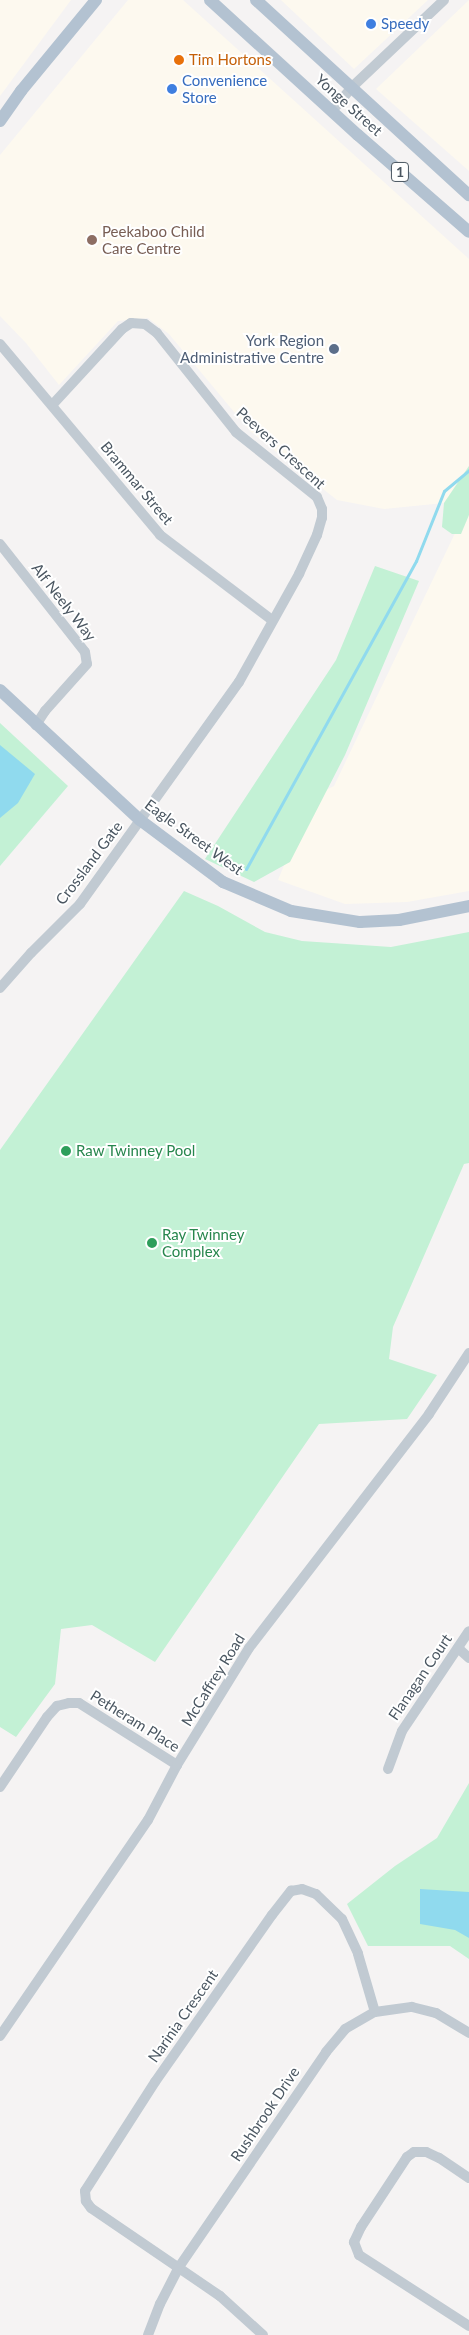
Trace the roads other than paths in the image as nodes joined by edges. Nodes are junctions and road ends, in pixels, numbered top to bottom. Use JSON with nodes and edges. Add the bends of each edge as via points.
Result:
{"nodes":[{"id":1,"x":96,"y":0,"type":"edge"},
{"id":2,"x":210,"y":0,"type":"edge"},
{"id":3,"x":256,"y":0,"type":"edge"},
{"id":4,"x":444,"y":0,"type":"edge"},
{"id":5,"x":351,"y":88,"type":"junction"},
{"id":6,"x":332,"y":111,"type":"junction"},
{"id":7,"x":0,"y":121,"type":"edge"},
{"id":8,"x":469,"y":196,"type":"edge"},
{"id":9,"x":469,"y":232,"type":"edge"},
{"id":10,"x":0,"y":344,"type":"edge"},
{"id":11,"x":52,"y":405,"type":"junction"},
{"id":12,"x":0,"y":544,"type":"edge"},
{"id":13,"x":272,"y":620,"type":"junction"},
{"id":14,"x":0,"y":690,"type":"edge"},
{"id":15,"x":36,"y":725,"type":"junction"},
{"id":16,"x":140,"y":820,"type":"junction"},
{"id":17,"x":469,"y":906,"type":"edge"},
{"id":18,"x":0,"y":988,"type":"edge"},
{"id":19,"x":469,"y":1353,"type":"edge"},
{"id":20,"x":469,"y":1631,"type":"edge"},
{"id":21,"x":458,"y":1648,"type":"junction"},
{"id":22,"x":469,"y":1658,"type":"edge"},
{"id":23,"x":177,"y":1765,"type":"junction"},
{"id":24,"x":388,"y":1769,"type":"dead end"},
{"id":25,"x":0,"y":1787,"type":"edge"},
{"id":26,"x":375,"y":2012,"type":"junction"},
{"id":27,"x":469,"y":2033,"type":"edge"},
{"id":28,"x":0,"y":2036,"type":"edge"},
{"id":29,"x":469,"y":2178,"type":"edge"},
{"id":30,"x":179,"y":2267,"type":"junction"},
{"id":31,"x":469,"y":2326,"type":"edge"},
{"id":32,"x":148,"y":2335,"type":"edge"},
{"id":33,"x":264,"y":2335,"type":"edge"}],
"edges":[{"from":1,"to":7,"type":"main road","via":[[26,84]]},
{"from":2,"to":6,"type":"main road","name":"Yonge Street","number":"1"},
{"from":3,"to":5,"type":"main road","name":"Yonge Street","number":"1"},
{"from":4,"to":5,"type":"street"},
{"from":5,"to":6,"type":"street"},
{"from":5,"to":8,"type":"main road","name":"Yonge Street","number":"1"},
{"from":6,"to":9,"type":"main road","name":"Yonge Street","number":"1"},
{"from":10,"to":11,"type":"street","name":"Brammar Street"},
{"from":11,"to":13,"type":"street","name":"Brammar Street","via":[[160,535]]},
{"from":11,"to":13,"type":"street","name":"Peevers Crescent","via":[[131,322],[145,324],[157,333],[236,432],[317,497],[322,509],[317,535]]},
{"from":12,"to":15,"type":"street","name":"Alf Neely Way","via":[[85,652],[87,664]]},
{"from":13,"to":16,"type":"street","name":"Peevers Crescent","via":[[239,682]]},
{"from":14,"to":15,"type":"main road","name":"Eagle Street West"},
{"from":15,"to":16,"type":"main road","name":"Eagle Street West"},
{"from":16,"to":17,"type":"main road","name":"Eagle Street West","via":[[223,882],[291,911],[360,922],[399,920]]},
{"from":16,"to":18,"type":"street","name":"Crossland Gate","via":[[80,904]]},
{"from":19,"to":23,"type":"street","name":"McCaffrey Road","via":[[430,1414],[249,1648]]},
{"from":20,"to":21,"type":"street","name":"Flanagan Court"},
{"from":21,"to":22,"type":"street"},
{"from":21,"to":24,"type":"street","name":"Flanagan Court","via":[[402,1731]]},
{"from":23,"to":25,"type":"street","name":"Petheram Place","via":[[79,1703],[68,1703],[57,1706],[47,1717]]},
{"from":23,"to":28,"type":"street","name":"McCaffrey Road","via":[[148,1820]]},
{"from":26,"to":27,"type":"street","name":"Rushbrook Drive","via":[[412,2007],[436,2013]]},
{"from":26,"to":30,"type":"street","name":"Rushbrook Drive","via":[[345,2029],[326,2052]]},
{"from":26,"to":30,"type":"street","name":"Narinia Crescent","via":[[358,1954],[342,1919],[316,1894],[302,1889],[291,1891],[155,2082],[85,2191],[91,2208]]},
{"from":29,"to":31,"type":"street","via":[[439,2158],[426,2152],[414,2152],[407,2157],[354,2242],[359,2255]]},
{"from":30,"to":32,"type":"street","name":"Rushbrook Drive"},
{"from":30,"to":33,"type":"street","via":[[233,2306]]}]}
